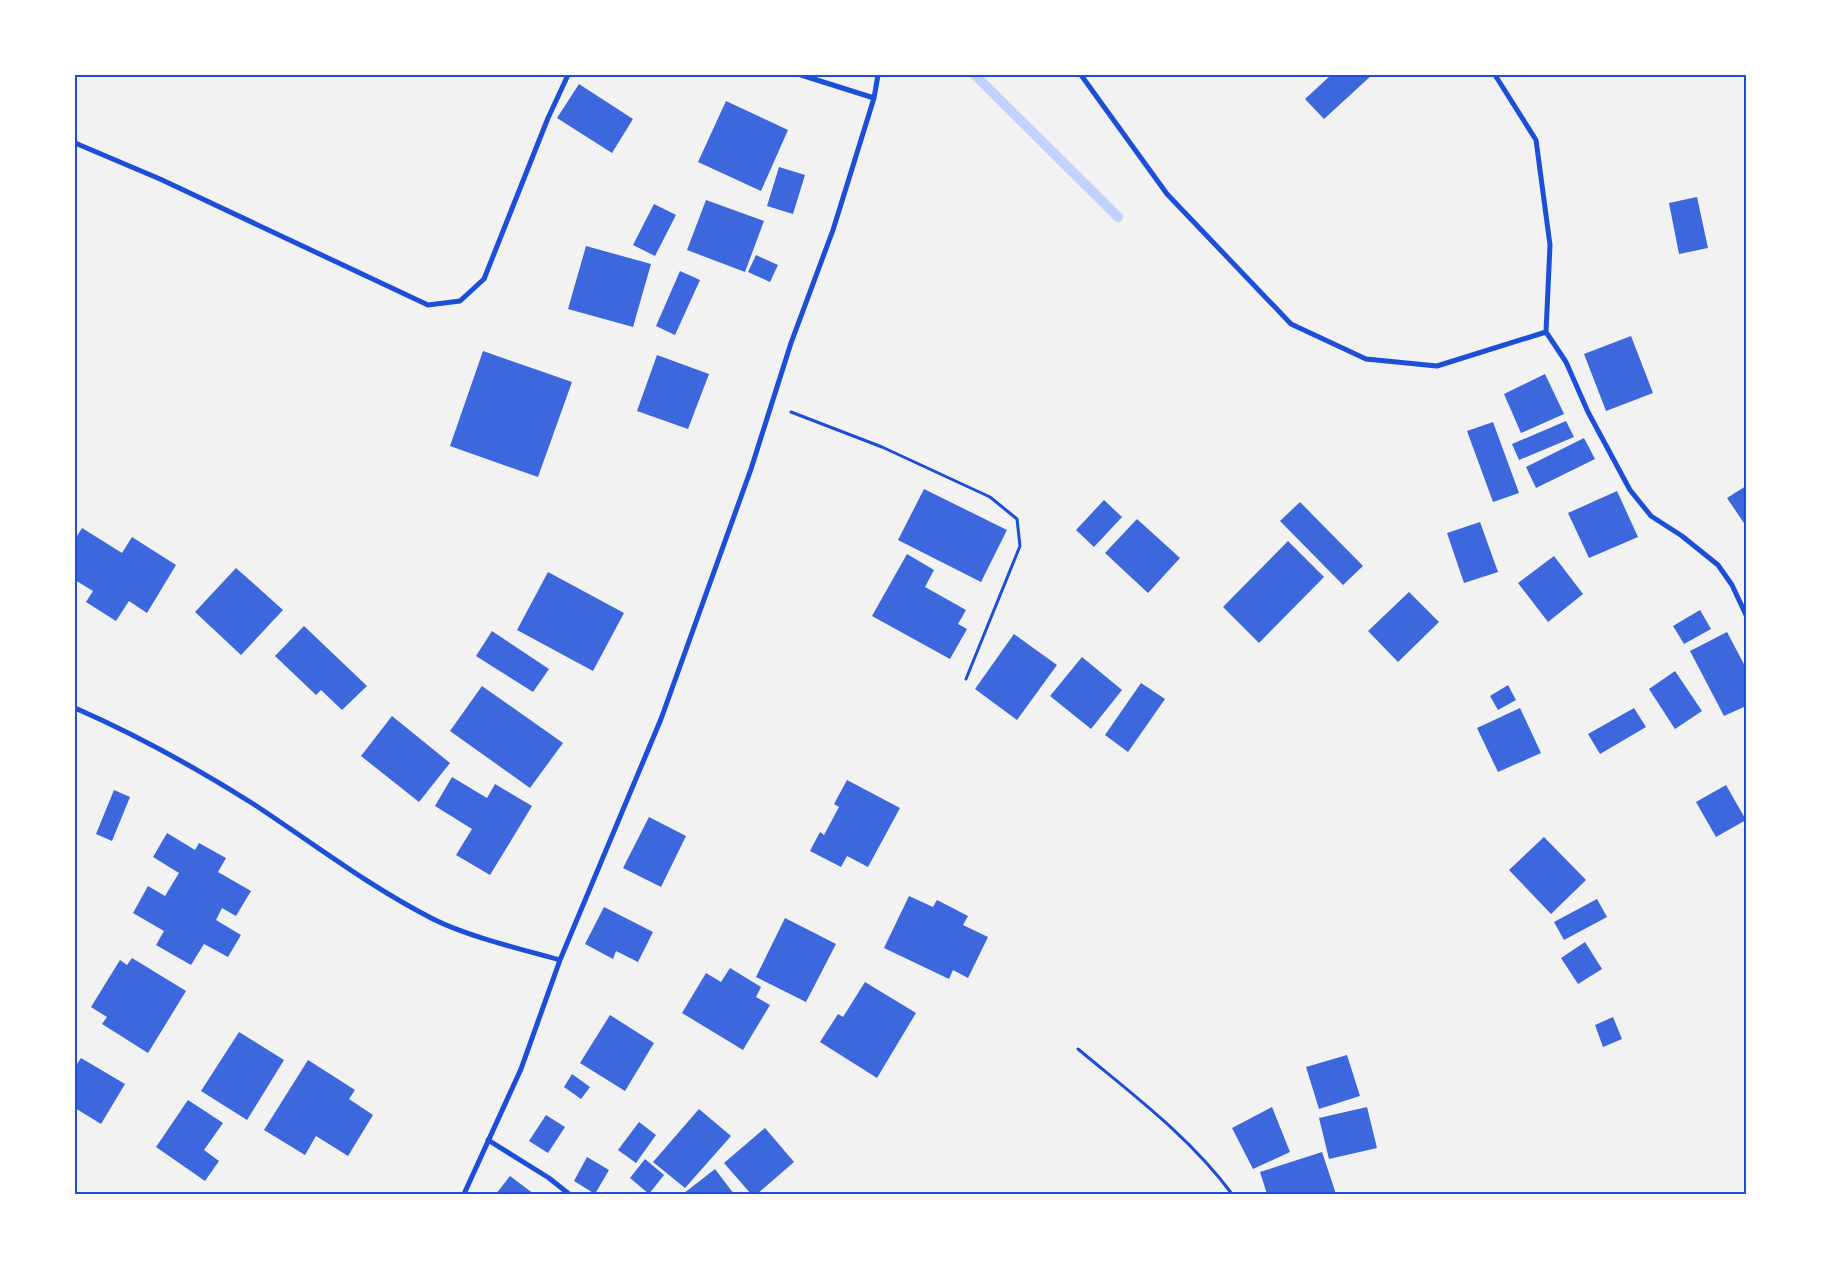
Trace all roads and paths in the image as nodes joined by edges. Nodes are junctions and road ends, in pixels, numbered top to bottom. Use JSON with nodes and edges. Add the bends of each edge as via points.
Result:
{"nodes":[{"id":1,"x":568,"y":75,"type":"edge"},
{"id":2,"x":801,"y":75,"type":"edge"},
{"id":3,"x":878,"y":75,"type":"edge"},
{"id":4,"x":1081,"y":75,"type":"edge"},
{"id":5,"x":1495,"y":75,"type":"edge"},
{"id":6,"x":874,"y":98,"type":"junction"},
{"id":7,"x":75,"y":143,"type":"edge"},
{"id":8,"x":1546,"y":332,"type":"junction"},
{"id":9,"x":772,"y":405,"type":"junction"},
{"id":10,"x":1746,"y":615,"type":"edge"},
{"id":11,"x":966,"y":679,"type":"dead end"},
{"id":12,"x":75,"y":708,"type":"edge"},
{"id":13,"x":560,"y":960,"type":"junction"},
{"id":14,"x":1078,"y":1049,"type":"dead end"},
{"id":15,"x":488,"y":1140,"type":"junction"},
{"id":16,"x":464,"y":1194,"type":"edge"},
{"id":17,"x":569,"y":1194,"type":"edge"},
{"id":18,"x":1232,"y":1194,"type":"edge"}],
"edges":[{"from":1,"to":7,"type":"street","via":[[484,279],[460,301],[428,304],[160,179]]},
{"from":2,"to":6,"type":"street"},
{"from":3,"to":6,"type":"street"},
{"from":4,"to":8,"type":"street","via":[[1167,194],[1291,324],[1366,359],[1437,366]]},
{"from":5,"to":8,"type":"street","via":[[1536,140],[1550,245]]},
{"from":6,"to":9,"type":"street","via":[[833,230],[791,342]]},
{"from":8,"to":10,"type":"street","via":[[1566,362],[1588,412],[1630,490],[1652,516],[1718,565]]},
{"from":9,"to":11,"type":"path","via":[[941,474],[990,497],[1017,519],[1020,546]]},
{"from":9,"to":13,"type":"street","via":[[661,718]]},
{"from":12,"to":13,"type":"street","via":[[121,728],[254,805],[372,885],[435,920]]},
{"from":13,"to":15,"type":"street","via":[[520,1069]]},
{"from":14,"to":18,"type":"path","via":[[1181,1136]]},
{"from":15,"to":16,"type":"street"},
{"from":15,"to":17,"type":"street"}]}
